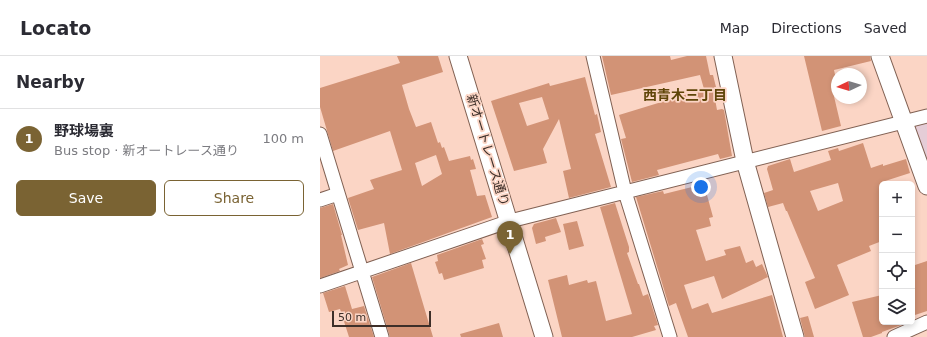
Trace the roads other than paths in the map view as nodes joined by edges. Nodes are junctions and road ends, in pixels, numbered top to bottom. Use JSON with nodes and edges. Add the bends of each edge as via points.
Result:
{"nodes":[{"id":1,"x":458,"y":56,"type":"edge"},
{"id":2,"x":593,"y":56,"type":"edge"},
{"id":3,"x":723,"y":56,"type":"edge"},
{"id":4,"x":880,"y":56,"type":"edge"},
{"id":5,"x":927,"y":116,"type":"edge"},
{"id":6,"x":903,"y":122,"type":"junction"},
{"id":7,"x":320,"y":134,"type":"edge"},
{"id":8,"x":745,"y":161,"type":"junction"},
{"id":9,"x":927,"y":186,"type":"edge"},
{"id":10,"x":625,"y":192,"type":"junction"},
{"id":11,"x":338,"y":194,"type":"junction"},
{"id":12,"x":320,"y":200,"type":"edge"},
{"id":13,"x":510,"y":221,"type":"junction"},
{"id":14,"x":362,"y":272,"type":"junction"},
{"id":15,"x":320,"y":286,"type":"edge"},
{"id":16,"x":927,"y":322,"type":"edge"},
{"id":17,"x":382,"y":337,"type":"edge"},
{"id":18,"x":544,"y":337,"type":"edge"},
{"id":19,"x":670,"y":337,"type":"edge"},
{"id":20,"x":795,"y":337,"type":"edge"},
{"id":21,"x":894,"y":337,"type":"edge"}],
"edges":[{"from":1,"to":13,"type":"street","name":"新オートレース通り"},
{"from":2,"to":10,"type":"street"},
{"from":3,"to":8,"type":"street"},
{"from":4,"to":6,"type":"street"},
{"from":5,"to":6,"type":"street"},
{"from":6,"to":8,"type":"street"},
{"from":6,"to":9,"type":"street"},
{"from":7,"to":11,"type":"street"},
{"from":8,"to":10,"type":"street"},
{"from":8,"to":20,"type":"street"},
{"from":10,"to":13,"type":"street"},
{"from":10,"to":19,"type":"street"},
{"from":11,"to":12,"type":"street"},
{"from":11,"to":14,"type":"street"},
{"from":13,"to":14,"type":"street"},
{"from":13,"to":18,"type":"street","name":"新オートレース通り"},
{"from":14,"to":15,"type":"street"},
{"from":14,"to":17,"type":"street"},
{"from":16,"to":21,"type":"street"}]}
